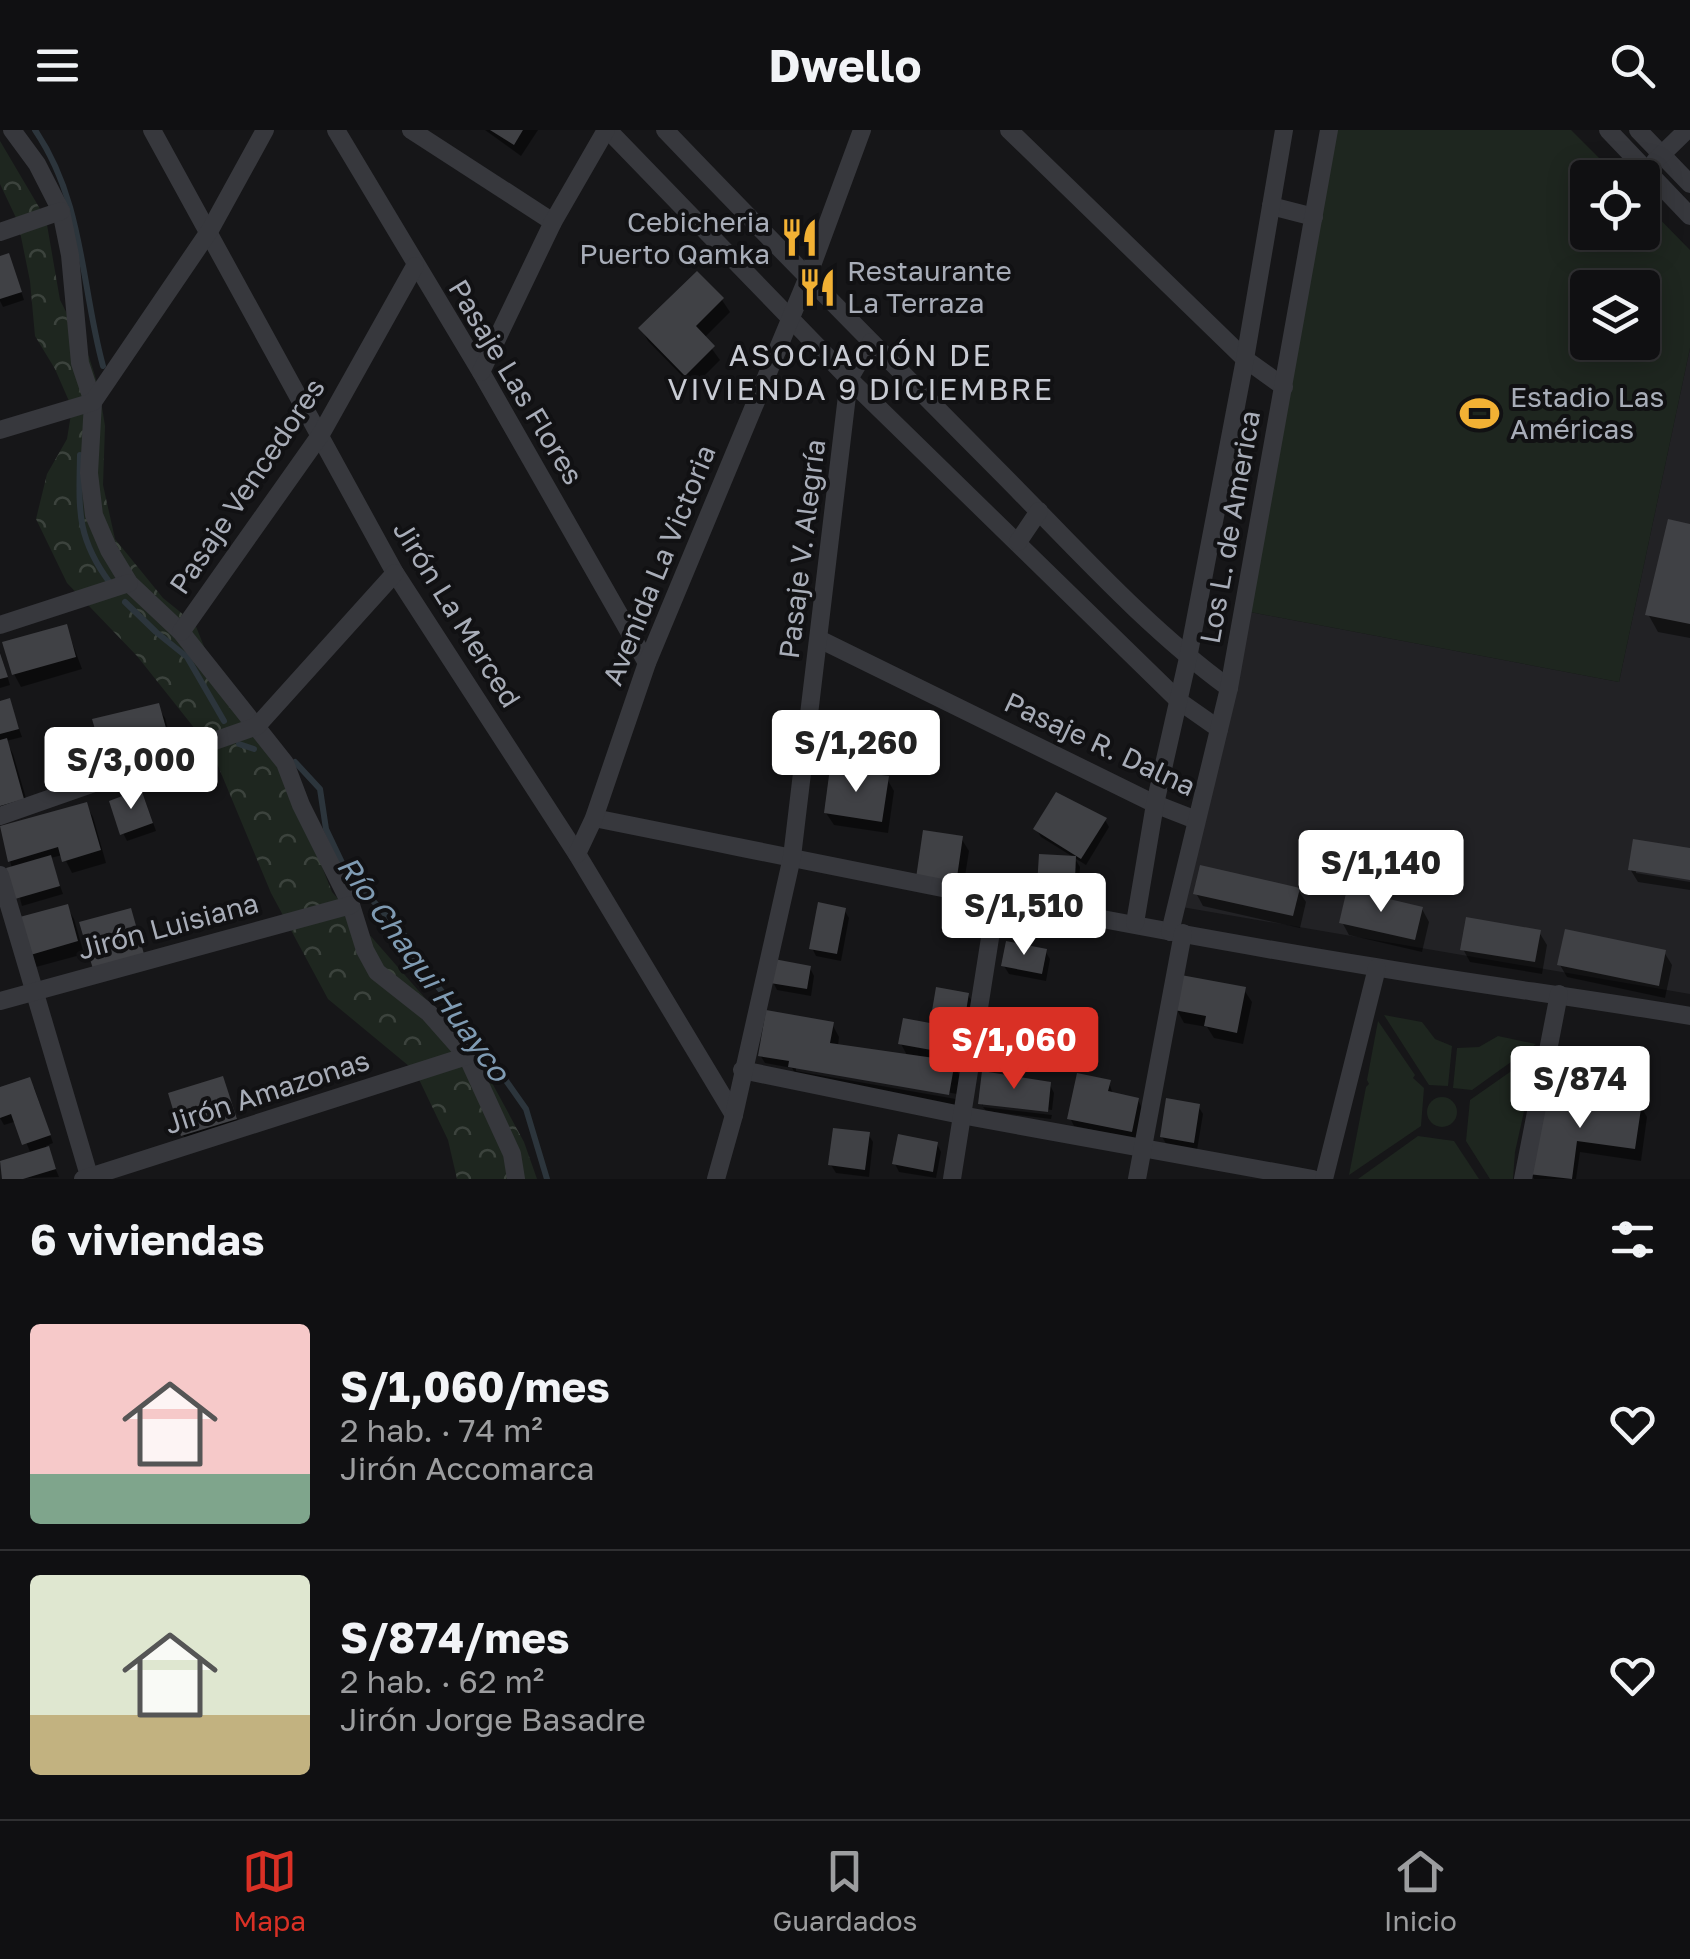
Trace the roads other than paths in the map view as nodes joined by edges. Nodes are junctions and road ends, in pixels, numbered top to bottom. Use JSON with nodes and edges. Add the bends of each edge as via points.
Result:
{"nodes":[{"id":1,"x":12,"y":130,"type":"edge"},
{"id":2,"x":152,"y":130,"type":"edge"},
{"id":3,"x":265,"y":130,"type":"edge"},
{"id":4,"x":336,"y":130,"type":"edge"},
{"id":5,"x":411,"y":130,"type":"edge"},
{"id":6,"x":607,"y":130,"type":"edge"},
{"id":7,"x":664,"y":130,"type":"edge"},
{"id":8,"x":862,"y":130,"type":"edge"},
{"id":9,"x":1009,"y":130,"type":"edge"},
{"id":10,"x":1284,"y":130,"type":"edge"},
{"id":11,"x":1329,"y":130,"type":"edge"},
{"id":12,"x":1608,"y":130,"type":"edge"},
{"id":13,"x":1638,"y":130,"type":"edge"},
{"id":14,"x":1687,"y":130,"type":"edge"},
{"id":15,"x":1662,"y":154,"type":"junction"},
{"id":16,"x":1637,"y":160,"type":"edge"},
{"id":17,"x":1656,"y":160,"type":"edge"},
{"id":18,"x":1660,"y":184,"type":"edge"},
{"id":19,"x":1690,"y":184,"type":"edge"},
{"id":20,"x":1270,"y":206,"type":"junction"},
{"id":21,"x":61,"y":211,"type":"junction"},
{"id":22,"x":1690,"y":216,"type":"edge"},
{"id":23,"x":1314,"y":217,"type":"junction"},
{"id":24,"x":553,"y":222,"type":"junction"},
{"id":25,"x":210,"y":230,"type":"junction"},
{"id":26,"x":0,"y":232,"type":"edge"},
{"id":27,"x":415,"y":266,"type":"junction"},
{"id":28,"x":807,"y":279,"type":"junction"},
{"id":29,"x":790,"y":318,"type":"junction"},
{"id":30,"x":872,"y":342,"type":"junction"},
{"id":31,"x":1246,"y":358,"type":"junction"},
{"id":32,"x":480,"y":372,"type":"junction"},
{"id":33,"x":849,"y":379,"type":"junction"},
{"id":34,"x":1284,"y":387,"type":"junction"},
{"id":35,"x":93,"y":402,"type":"junction"},
{"id":36,"x":0,"y":430,"type":"edge"},
{"id":37,"x":320,"y":434,"type":"junction"},
{"id":38,"x":1039,"y":511,"type":"junction"},
{"id":39,"x":1018,"y":542,"type":"junction"},
{"id":40,"x":396,"y":572,"type":"junction"},
{"id":41,"x":129,"y":583,"type":"junction"},
{"id":42,"x":0,"y":625,"type":"edge"},
{"id":43,"x":182,"y":632,"type":"junction"},
{"id":44,"x":820,"y":639,"type":"junction"},
{"id":45,"x":1188,"y":658,"type":"junction"},
{"id":46,"x":646,"y":664,"type":"junction"},
{"id":47,"x":1229,"y":688,"type":"junction"},
{"id":48,"x":1178,"y":701,"type":"junction"},
{"id":49,"x":257,"y":726,"type":"junction"},
{"id":50,"x":1218,"y":729,"type":"junction"},
{"id":51,"x":1155,"y":804,"type":"junction"},
{"id":52,"x":0,"y":816,"type":"edge"},
{"id":53,"x":594,"y":818,"type":"junction"},
{"id":54,"x":1196,"y":820,"type":"junction"},
{"id":55,"x":576,"y":854,"type":"junction"},
{"id":56,"x":792,"y":858,"type":"junction"},
{"id":57,"x":0,"y":875,"type":"edge"},
{"id":58,"x":996,"y":900,"type":"junction"},
{"id":59,"x":351,"y":905,"type":"junction"},
{"id":60,"x":1135,"y":924,"type":"junction"},
{"id":61,"x":1177,"y":932,"type":"junction"},
{"id":62,"x":1377,"y":968,"type":"junction"},
{"id":63,"x":34,"y":991,"type":"junction"},
{"id":64,"x":1560,"y":994,"type":"junction"},
{"id":65,"x":0,"y":1001,"type":"edge"},
{"id":66,"x":1690,"y":1016,"type":"edge"},
{"id":67,"x":467,"y":1056,"type":"junction"},
{"id":68,"x":742,"y":1070,"type":"junction"},
{"id":69,"x":961,"y":1115,"type":"junction"},
{"id":70,"x":734,"y":1116,"type":"junction"},
{"id":71,"x":1143,"y":1148,"type":"junction"},
{"id":72,"x":88,"y":1178,"type":"edge"},
{"id":73,"x":516,"y":1179,"type":"edge"},
{"id":74,"x":716,"y":1179,"type":"edge"},
{"id":75,"x":952,"y":1179,"type":"edge"},
{"id":76,"x":1137,"y":1179,"type":"edge"},
{"id":77,"x":1312,"y":1179,"type":"edge"},
{"id":78,"x":1324,"y":1179,"type":"edge"},
{"id":79,"x":1523,"y":1179,"type":"edge"}],
"edges":[{"from":1,"to":21,"type":"street"},
{"from":2,"to":25,"type":"street","name":"Jirón La Merced"},
{"from":3,"to":25,"type":"street"},
{"from":4,"to":27,"type":"street","name":"Pasaje Las Flores"},
{"from":5,"to":24,"type":"street"},
{"from":6,"to":24,"type":"street"},
{"from":6,"to":29,"type":"street"},
{"from":7,"to":28,"type":"street"},
{"from":8,"to":28,"type":"street","name":"Avenida La Victoria"},
{"from":9,"to":31,"type":"street"},
{"from":10,"to":20,"type":"street","name":"Los L. de America"},
{"from":11,"to":23,"type":"street","name":"Los L. de America"},
{"from":12,"to":16,"type":"street"},
{"from":13,"to":15,"type":"street"},
{"from":14,"to":15,"type":"street"},
{"from":15,"to":17,"type":"street"},
{"from":15,"to":19,"type":"street"},
{"from":18,"to":22,"type":"street"},
{"from":20,"to":23,"type":"street"},
{"from":20,"to":31,"type":"street","name":"Los L. de America"},
{"from":21,"to":26,"type":"street"},
{"from":21,"to":35,"type":"street","via":[[80,363]]},
{"from":23,"to":34,"type":"street","name":"Los L. de America"},
{"from":24,"to":32,"type":"street"},
{"from":25,"to":35,"type":"street"},
{"from":25,"to":37,"type":"street","name":"Jirón La Merced"},
{"from":27,"to":32,"type":"street","name":"Pasaje Las Flores"},
{"from":27,"to":37,"type":"street","name":"Pasaje Vencedores"},
{"from":28,"to":29,"type":"street","name":"Avenida La Victoria"},
{"from":28,"to":30,"type":"street"},
{"from":29,"to":33,"type":"street"},
{"from":29,"to":46,"type":"street","name":"Avenida La Victoria"},
{"from":30,"to":33,"type":"street","name":"Pasaje V. Alegría"},
{"from":30,"to":38,"type":"street"},
{"from":31,"to":34,"type":"street"},
{"from":31,"to":45,"type":"street","name":"Los L. de America"},
{"from":32,"to":46,"type":"street","name":"Pasaje Las Flores"},
{"from":33,"to":39,"type":"street"},
{"from":33,"to":44,"type":"street","name":"Pasaje V. Alegría"},
{"from":34,"to":47,"type":"street","name":"Los L. de America"},
{"from":35,"to":36,"type":"street"},
{"from":35,"to":41,"type":"street","via":[[94,515]]},
{"from":37,"to":40,"type":"street","name":"Jirón La Merced"},
{"from":37,"to":43,"type":"street","name":"Pasaje Vencedores"},
{"from":38,"to":39,"type":"street"},
{"from":38,"to":45,"type":"street"},
{"from":39,"to":48,"type":"street"},
{"from":40,"to":49,"type":"street"},
{"from":40,"to":55,"type":"street","name":"Jirón La Merced"},
{"from":41,"to":42,"type":"street"},
{"from":41,"to":43,"type":"street"},
{"from":43,"to":49,"type":"street"},
{"from":44,"to":51,"type":"street","name":"Pasaje R. Dalna"},
{"from":44,"to":56,"type":"street","name":"Pasaje V. Alegría"},
{"from":45,"to":47,"type":"street"},
{"from":45,"to":48,"type":"street","name":"Los L. de America"},
{"from":46,"to":53,"type":"street","name":"Avenida La Victoria"},
{"from":47,"to":50,"type":"street","name":"Los L. de America"},
{"from":48,"to":50,"type":"street"},
{"from":48,"to":51,"type":"street","name":"Los L. de America"},
{"from":49,"to":52,"type":"street"},
{"from":49,"to":59,"type":"street","via":[[285,763]]},
{"from":50,"to":54,"type":"street","name":"Los L. de America"},
{"from":51,"to":54,"type":"street","name":"Pasaje R. Dalna"},
{"from":51,"to":60,"type":"street","name":"Los L. de America"},
{"from":53,"to":55,"type":"street","name":"Avenida La Victoria"},
{"from":53,"to":56,"type":"street"},
{"from":54,"to":61,"type":"street","name":"Los L. de America"},
{"from":55,"to":70,"type":"street","name":"Jirón La Merced"},
{"from":56,"to":58,"type":"street"},
{"from":56,"to":68,"type":"street","name":"Pasaje V. Alegría"},
{"from":57,"to":63,"type":"street"},
{"from":58,"to":60,"type":"street"},
{"from":58,"to":69,"type":"street"},
{"from":59,"to":63,"type":"street","name":"Jirón Luisiana"},
{"from":59,"to":67,"type":"street","via":[[377,972],[429,1013]]},
{"from":60,"to":61,"type":"street"},
{"from":61,"to":62,"type":"street"},
{"from":61,"to":71,"type":"street","name":"Los L. de America"},
{"from":62,"to":64,"type":"street"},
{"from":62,"to":78,"type":"street"},
{"from":63,"to":65,"type":"street","name":"Jirón Luisiana"},
{"from":63,"to":72,"type":"street"},
{"from":64,"to":66,"type":"street"},
{"from":64,"to":79,"type":"street"},
{"from":67,"to":72,"type":"street","name":"Jirón Amazonas"},
{"from":67,"to":73,"type":"street","via":[[512,1154]]},
{"from":68,"to":69,"type":"street"},
{"from":68,"to":70,"type":"street","name":"Pasaje V. Alegría"},
{"from":69,"to":71,"type":"street"},
{"from":69,"to":75,"type":"street"},
{"from":70,"to":74,"type":"street","name":"Pasaje V. Alegría"},
{"from":71,"to":76,"type":"street","name":"Los L. de America"},
{"from":71,"to":77,"type":"street"}]}
